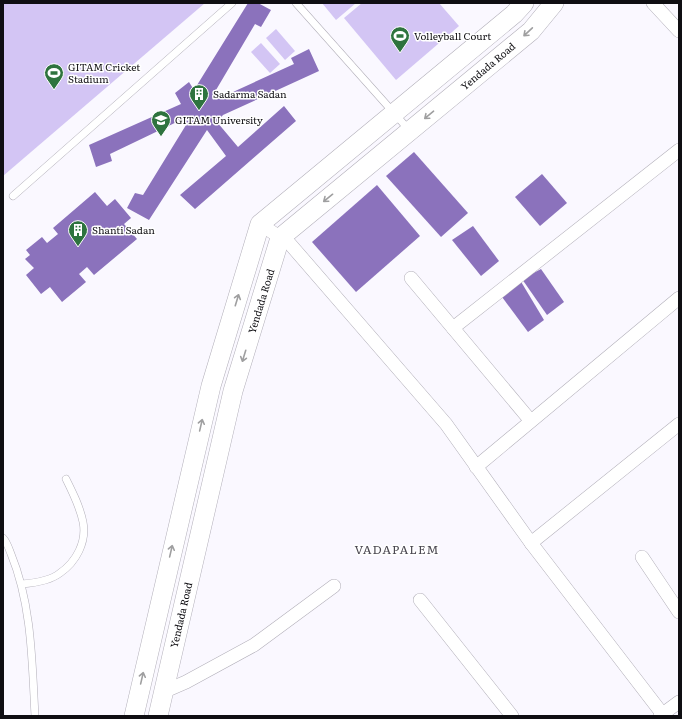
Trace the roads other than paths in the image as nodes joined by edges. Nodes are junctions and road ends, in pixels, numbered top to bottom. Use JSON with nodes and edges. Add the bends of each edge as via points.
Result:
{"nodes":[{"id":1,"x":232,"y":3,"type":"edge"},
{"id":2,"x":296,"y":3,"type":"edge"},
{"id":3,"x":524,"y":3,"type":"edge"},
{"id":4,"x":554,"y":3,"type":"edge"},
{"id":5,"x":653,"y":3,"type":"edge"},
{"id":6,"x":679,"y":31,"type":"edge"},
{"id":7,"x":394,"y":114,"type":"junction"},
{"id":8,"x":410,"y":131,"type":"junction"},
{"id":9,"x":679,"y":150,"type":"edge"},
{"id":10,"x":13,"y":196,"type":"dead end"},
{"id":11,"x":260,"y":224,"type":"junction"},
{"id":12,"x":280,"y":238,"type":"junction"},
{"id":13,"x":411,"y":278,"type":"dead end"},
{"id":14,"x":679,"y":298,"type":"edge"},
{"id":15,"x":453,"y":328,"type":"junction"},
{"id":16,"x":530,"y":420,"type":"junction"},
{"id":17,"x":679,"y":424,"type":"edge"},
{"id":18,"x":476,"y":467,"type":"junction"},
{"id":19,"x":66,"y":479,"type":"dead end"},
{"id":20,"x":3,"y":538,"type":"edge"},
{"id":21,"x":531,"y":543,"type":"junction"},
{"id":22,"x":642,"y":557,"type":"dead end"},
{"id":23,"x":22,"y":584,"type":"junction"},
{"id":24,"x":334,"y":586,"type":"dead end"},
{"id":25,"x":420,"y":600,"type":"dead end"},
{"id":26,"x":679,"y":612,"type":"edge"},
{"id":27,"x":163,"y":692,"type":"junction"},
{"id":28,"x":679,"y":702,"type":"edge"},
{"id":29,"x":662,"y":715,"type":"edge"},
{"id":30,"x":35,"y":716,"type":"edge"},
{"id":31,"x":134,"y":716,"type":"edge"},
{"id":32,"x":158,"y":716,"type":"edge"},
{"id":33,"x":512,"y":716,"type":"edge"}],
"edges":[{"from":1,"to":10,"type":"lane"},
{"from":2,"to":7,"type":"lane"},
{"from":3,"to":7,"type":"main road"},
{"from":4,"to":8,"type":"main road","name":"Yendada Road","one_way":true,"via":[[531,30]]},
{"from":5,"to":6,"type":"street"},
{"from":7,"to":8,"type":"lane"},
{"from":7,"to":11,"type":"main road"},
{"from":8,"to":12,"type":"main road","name":"Yendada Road","one_way":true},
{"from":9,"to":15,"type":"street"},
{"from":11,"to":12,"type":"street"},
{"from":31,"to":11,"type":"main road","one_way":true,"via":[[211,386]]},
{"from":12,"to":18,"type":"street","via":[[290,244],[446,424]]},
{"from":12,"to":27,"type":"main road","name":"Yendada Road","one_way":true,"via":[[233,392]]},
{"from":13,"to":15,"type":"street"},
{"from":14,"to":16,"type":"street"},
{"from":15,"to":16,"type":"street"},
{"from":16,"to":18,"type":"street"},
{"from":17,"to":21,"type":"street"},
{"from":18,"to":21,"type":"street"},
{"from":19,"to":23,"type":"lane","via":[[83,523],[84,540],[76,557],[60,574],[39,582]]},
{"from":20,"to":23,"type":"lane"},
{"from":21,"to":29,"type":"street"},
{"from":22,"to":26,"type":"street"},
{"from":23,"to":30,"type":"lane","via":[[30,642]]},
{"from":24,"to":27,"type":"street","via":[[254,645]]},
{"from":25,"to":33,"type":"street"},
{"from":27,"to":32,"type":"main road","name":"Yendada Road"},
{"from":28,"to":29,"type":"street"}]}
